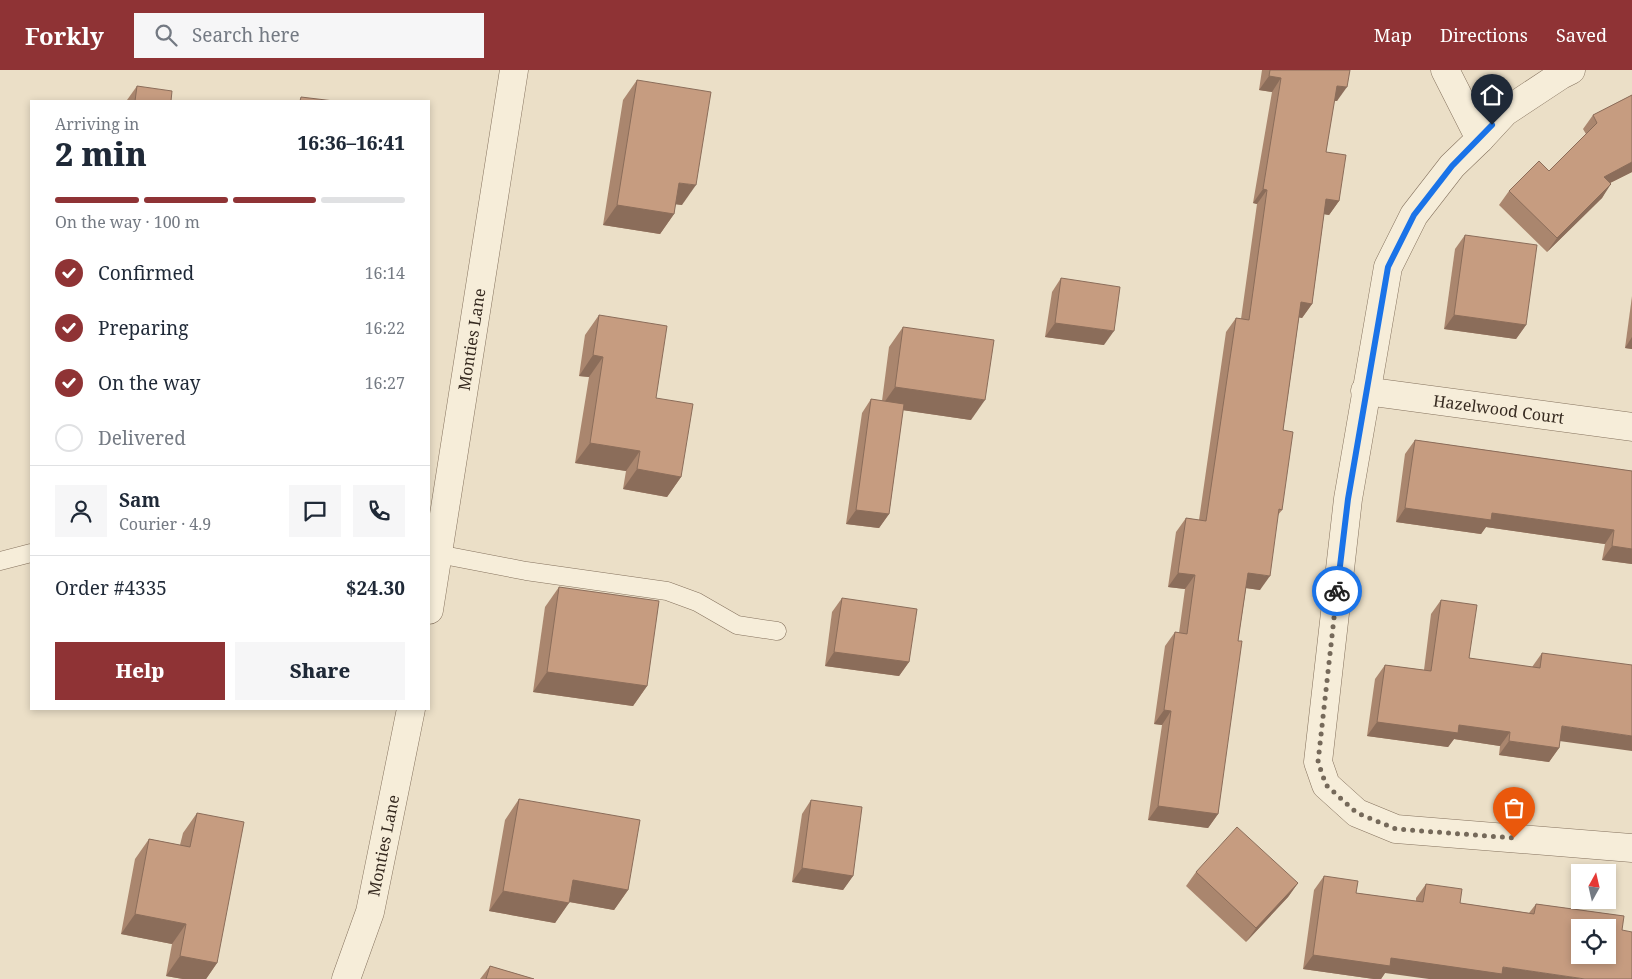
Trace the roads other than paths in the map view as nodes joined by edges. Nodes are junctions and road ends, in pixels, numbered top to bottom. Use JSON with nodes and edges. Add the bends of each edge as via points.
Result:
{"nodes":[{"id":1,"x":514,"y":70,"type":"edge"},
{"id":2,"x":1445,"y":70,"type":"edge"},
{"id":3,"x":1571,"y":70,"type":"edge"},
{"id":4,"x":1480,"y":139,"type":"junction"},
{"id":5,"x":1365,"y":391,"type":"junction"},
{"id":6,"x":1632,"y":427,"type":"edge"},
{"id":7,"x":30,"y":553,"type":"edge"},
{"id":8,"x":438,"y":554,"type":"junction"},
{"id":9,"x":0,"y":562,"type":"edge"},
{"id":10,"x":430,"y":593,"type":"edge"},
{"id":11,"x":776,"y":631,"type":"dead end"},
{"id":12,"x":411,"y":710,"type":"edge"},
{"id":13,"x":1632,"y":848,"type":"edge"},
{"id":14,"x":346,"y":979,"type":"edge"}],
"edges":[{"from":1,"to":8,"type":"street","name":"Monties Lane"},
{"from":2,"to":4,"type":"street"},
{"from":3,"to":4,"type":"street","via":[[1505,112]]},
{"from":4,"to":5,"type":"street","via":[[1452,166],[1414,215],[1388,267]]},
{"from":5,"to":6,"type":"street","name":"Hazelwood Court"},
{"from":5,"to":13,"type":"street","via":[[1348,499],[1318,762],[1326,785],[1357,813],[1396,829]]},
{"from":7,"to":9,"type":"lane"},
{"from":8,"to":10,"type":"street","name":"Monties Lane"},
{"from":8,"to":11,"type":"lane","via":[[526,571],[667,591],[697,602],[737,625]]},
{"from":12,"to":14,"type":"street","name":"Monties Lane","via":[[370,912]]}]}
